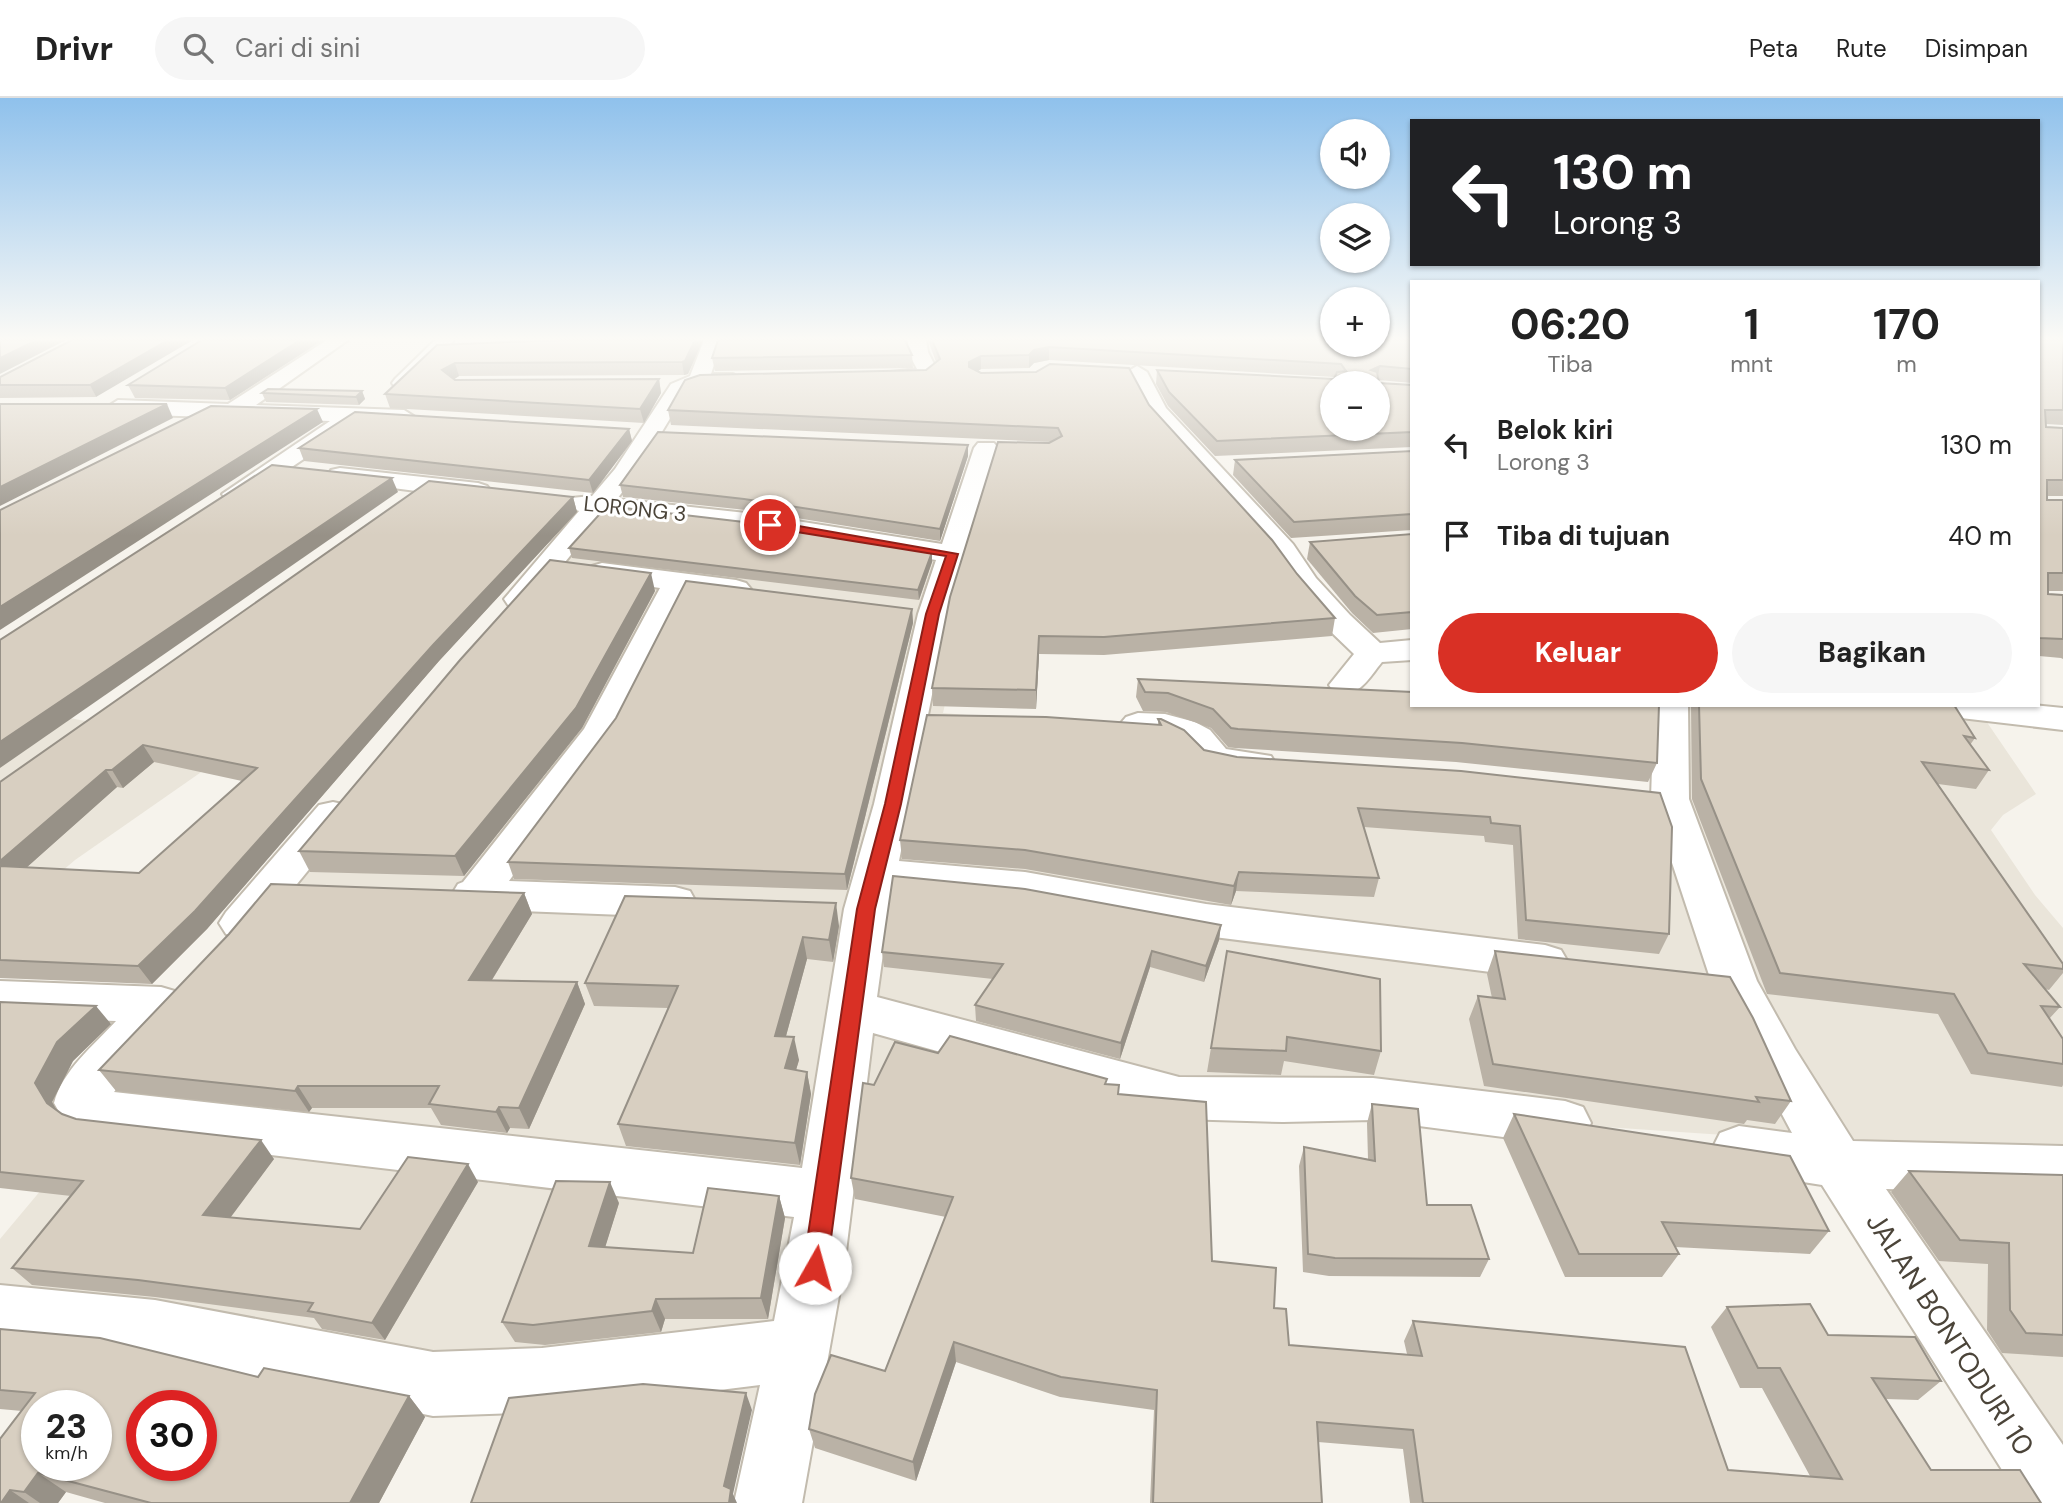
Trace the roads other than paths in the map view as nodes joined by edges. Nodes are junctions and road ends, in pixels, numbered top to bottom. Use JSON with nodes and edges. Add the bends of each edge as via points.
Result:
{"nodes":[{"id":1,"x":103,"y":406,"type":"edge"},
{"id":2,"x":241,"y":406,"type":"edge"},
{"id":3,"x":371,"y":406,"type":"edge"},
{"id":4,"x":679,"y":406,"type":"edge"},
{"id":5,"x":1152,"y":406,"type":"edge"},
{"id":6,"x":236,"y":409,"type":"junction"},
{"id":7,"x":210,"y":410,"type":"junction"},
{"id":8,"x":361,"y":414,"type":"junction"},
{"id":9,"x":420,"y":418,"type":"edge"},
{"id":10,"x":627,"y":431,"type":"edge"},
{"id":11,"x":664,"y":433,"type":"junction"},
{"id":12,"x":162,"y":435,"type":"edge"},
{"id":13,"x":988,"y":448,"type":"edge"},
{"id":14,"x":1233,"y":466,"type":"dead end"},
{"id":15,"x":1206,"y":467,"type":"junction"},
{"id":16,"x":275,"y":468,"type":"junction"},
{"id":17,"x":430,"y":484,"type":"junction"},
{"id":18,"x":509,"y":494,"type":"edge"},
{"id":19,"x":561,"y":501,"type":"edge"},
{"id":20,"x":217,"y":505,"type":"edge"},
{"id":21,"x":600,"y":506,"type":"junction"},
{"id":22,"x":397,"y":508,"type":"edge"},
{"id":23,"x":953,"y":554,"type":"junction"},
{"id":24,"x":548,"y":566,"type":"junction"},
{"id":25,"x":677,"y":583,"type":"junction"},
{"id":26,"x":768,"y":593,"type":"edge"},
{"id":27,"x":496,"y":623,"type":"edge"},
{"id":28,"x":1410,"y":650,"type":"edge"},
{"id":29,"x":1372,"y":653,"type":"junction"},
{"id":30,"x":1346,"y":685,"type":"dead end"},
{"id":31,"x":1671,"y":707,"type":"edge"},
{"id":32,"x":1953,"y":707,"type":"edge"},
{"id":33,"x":908,"y":719,"type":"junction"},
{"id":34,"x":2063,"y":719,"type":"edge"},
{"id":35,"x":949,"y":720,"type":"edge"},
{"id":36,"x":1111,"y":723,"type":"edge"},
{"id":37,"x":1290,"y":766,"type":"edge"},
{"id":38,"x":358,"y":783,"type":"edge"},
{"id":39,"x":272,"y":887,"type":"junction"},
{"id":40,"x":327,"y":889,"type":"edge"},
{"id":41,"x":855,"y":897,"type":"junction"},
{"id":42,"x":713,"y":903,"type":"edge"},
{"id":43,"x":216,"y":951,"type":"edge"},
{"id":44,"x":1585,"y":966,"type":"edge"},
{"id":45,"x":0,"y":999,"type":"edge"},
{"id":46,"x":850,"y":1007,"type":"junction"},
{"id":47,"x":1603,"y":1128,"type":"edge"},
{"id":48,"x":1700,"y":1143,"type":"edge"},
{"id":49,"x":1838,"y":1164,"type":"junction"},
{"id":50,"x":2063,"y":1170,"type":"edge"},
{"id":51,"x":824,"y":1195,"type":"junction"},
{"id":52,"x":0,"y":1315,"type":"edge"},
{"id":53,"x":798,"y":1349,"type":"junction"},
{"id":54,"x":2051,"y":1470,"type":"edge"},
{"id":55,"x":768,"y":1503,"type":"edge"}],
"edges":[{"from":1,"to":7,"type":"street"},
{"from":2,"to":6,"type":"street"},
{"from":3,"to":8,"type":"street"},
{"from":4,"to":11,"type":"street"},
{"from":5,"to":15,"type":"street"},
{"from":6,"to":7,"type":"street"},
{"from":6,"to":8,"type":"street"},
{"from":7,"to":12,"type":"street"},
{"from":8,"to":9,"type":"street"},
{"from":8,"to":16,"type":"street"},
{"from":10,"to":11,"type":"street"},
{"from":11,"to":21,"type":"street"},
{"from":13,"to":23,"type":"street"},
{"from":14,"to":15,"type":"street"},
{"from":15,"to":29,"type":"street","via":[[1296,549],[1306,584]]},
{"from":16,"to":17,"type":"street"},
{"from":16,"to":20,"type":"street"},
{"from":17,"to":18,"type":"street"},
{"from":17,"to":22,"type":"street"},
{"from":19,"to":21,"type":"street","name":"LORONG 3"},
{"from":21,"to":23,"type":"street","name":"LORONG 3","via":[[746,521]]},
{"from":21,"to":24,"type":"street"},
{"from":23,"to":33,"type":"street","via":[[919,612]]},
{"from":24,"to":25,"type":"street"},
{"from":24,"to":27,"type":"street"},
{"from":25,"to":26,"type":"street"},
{"from":25,"to":42,"type":"street","via":[[600,732],[456,894]]},
{"from":28,"to":29,"type":"street"},
{"from":29,"to":30,"type":"street"},
{"from":31,"to":49,"type":"street","name":"JALAN BONTODURI 10","via":[[1650,797],[1714,979],[1777,1063]]},
{"from":32,"to":34,"type":"street"},
{"from":33,"to":35,"type":"street"},
{"from":33,"to":41,"type":"street","via":[[893,804]]},
{"from":36,"to":37,"type":"street","via":[[1164,725],[1197,738],[1215,758]]},
{"from":38,"to":39,"type":"street"},
{"from":39,"to":40,"type":"street"},
{"from":39,"to":43,"type":"street"},
{"from":41,"to":44,"type":"street","via":[[1025,887],[1206,920]]},
{"from":41,"to":46,"type":"street"},
{"from":45,"to":51,"type":"street","via":[[175,992],[93,1078],[79,1103],[85,1111]]},
{"from":46,"to":47,"type":"street","via":[[1179,1098],[1373,1099]]},
{"from":46,"to":51,"type":"street"},
{"from":48,"to":49,"type":"street"},
{"from":49,"to":50,"type":"street"},
{"from":49,"to":54,"type":"street","name":"JALAN BONTODURI 10"},
{"from":51,"to":53,"type":"street"},
{"from":52,"to":53,"type":"street","via":[[155,1330],[433,1384],[542,1380]]},
{"from":53,"to":55,"type":"street"}]}
